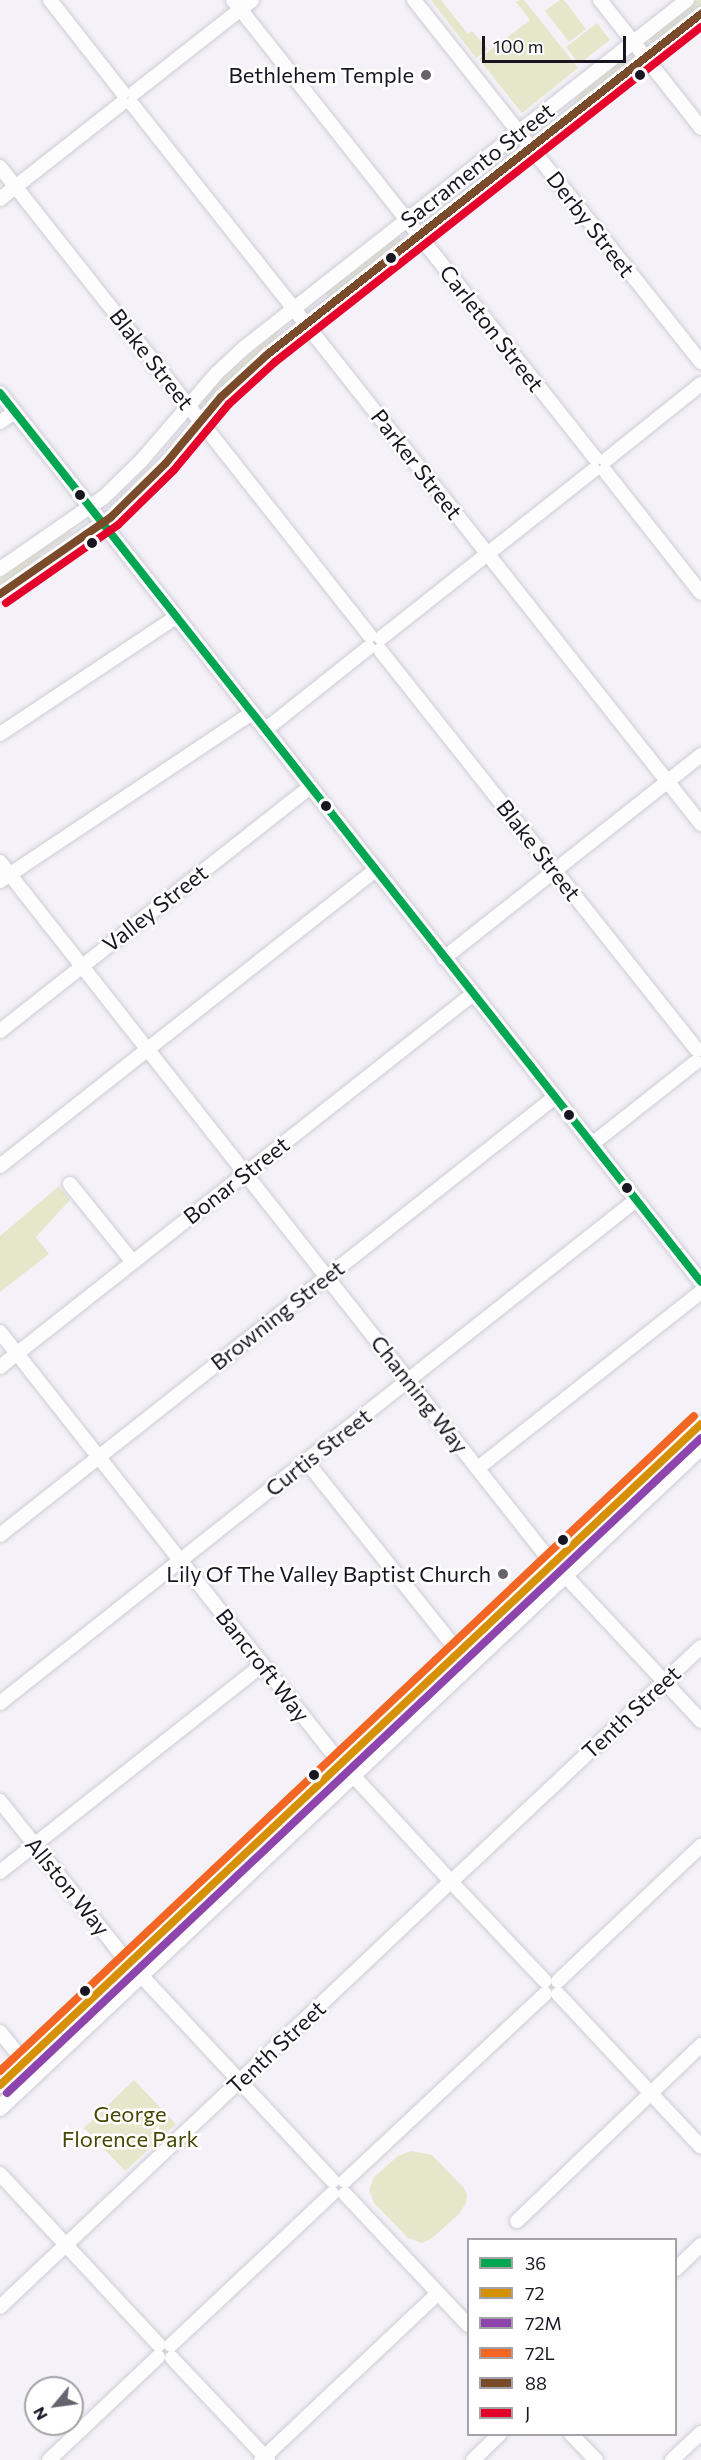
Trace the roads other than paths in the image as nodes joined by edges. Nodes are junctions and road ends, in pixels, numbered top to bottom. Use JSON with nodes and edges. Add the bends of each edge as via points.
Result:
{"nodes":[{"id":1,"x":50,"y":0,"type":"edge"},
{"id":2,"x":252,"y":0,"type":"edge"},
{"id":3,"x":414,"y":0,"type":"edge"},
{"id":4,"x":600,"y":0,"type":"edge"},
{"id":5,"x":687,"y":0,"type":"edge"},
{"id":6,"x":237,"y":5,"type":"edge"},
{"id":7,"x":701,"y":14,"type":"edge"},
{"id":8,"x":633,"y":42,"type":"junction"},
{"id":9,"x":645,"y":57,"type":"junction"},
{"id":10,"x":128,"y":98,"type":"junction"},
{"id":11,"x":701,"y":128,"type":"edge"},
{"id":12,"x":519,"y":132,"type":"junction"},
{"id":13,"x":531,"y":147,"type":"junction"},
{"id":14,"x":0,"y":167,"type":"edge"},
{"id":15,"x":15,"y":187,"type":"junction"},
{"id":16,"x":0,"y":199,"type":"edge"},
{"id":17,"x":407,"y":221,"type":"junction"},
{"id":18,"x":418,"y":236,"type":"junction"},
{"id":19,"x":295,"y":309,"type":"junction"},
{"id":20,"x":306,"y":324,"type":"junction"},
{"id":21,"x":701,"y":362,"type":"edge"},
{"id":22,"x":701,"y":384,"type":"edge"},
{"id":23,"x":0,"y":393,"type":"edge"},
{"id":24,"x":188,"y":405,"type":"junction"},
{"id":25,"x":15,"y":412,"type":"junction"},
{"id":26,"x":200,"y":421,"type":"junction"},
{"id":27,"x":0,"y":422,"type":"edge"},
{"id":28,"x":600,"y":465,"type":"junction"},
{"id":29,"x":90,"y":508,"type":"junction"},
{"id":30,"x":102,"y":524,"type":"junction"},
{"id":31,"x":487,"y":554,"type":"junction"},
{"id":32,"x":0,"y":569,"type":"edge"},
{"id":33,"x":701,"y":593,"type":"edge"},
{"id":34,"x":0,"y":594,"type":"edge"},
{"id":35,"x":176,"y":617,"type":"junction"},
{"id":36,"x":375,"y":643,"type":"junction"},
{"id":37,"x":252,"y":713,"type":"junction"},
{"id":38,"x":265,"y":730,"type":"junction"},
{"id":39,"x":0,"y":734,"type":"edge"},
{"id":40,"x":701,"y":755,"type":"edge"},
{"id":41,"x":667,"y":782,"type":"junction"},
{"id":42,"x":310,"y":787,"type":"junction"},
{"id":43,"x":701,"y":825,"type":"edge"},
{"id":44,"x":0,"y":862,"type":"edge"},
{"id":45,"x":375,"y":870,"type":"junction"},
{"id":46,"x":555,"y":870,"type":"junction"},
{"id":47,"x":5,"y":878,"type":"edge"},
{"id":48,"x":444,"y":958,"type":"junction"},
{"id":49,"x":82,"y":966,"type":"junction"},
{"id":50,"x":473,"y":994,"type":"junction"},
{"id":51,"x":0,"y":1031,"type":"edge"},
{"id":52,"x":147,"y":1050,"type":"junction"},
{"id":53,"x":699,"y":1056,"type":"edge"},
{"id":54,"x":555,"y":1097,"type":"junction"},
{"id":55,"x":592,"y":1144,"type":"junction"},
{"id":56,"x":0,"y":1166,"type":"edge"},
{"id":57,"x":244,"y":1173,"type":"junction"},
{"id":58,"x":70,"y":1184,"type":"dead end"},
{"id":59,"x":636,"y":1200,"type":"junction"},
{"id":60,"x":133,"y":1262,"type":"junction"},
{"id":61,"x":327,"y":1276,"type":"junction"},
{"id":62,"x":701,"y":1282,"type":"edge"},
{"id":63,"x":701,"y":1292,"type":"edge"},
{"id":64,"x":0,"y":1332,"type":"edge"},
{"id":65,"x":17,"y":1354,"type":"junction"},
{"id":66,"x":0,"y":1367,"type":"edge"},
{"id":67,"x":408,"y":1380,"type":"junction"},
{"id":68,"x":701,"y":1424,"type":"edge"},
{"id":69,"x":701,"y":1447,"type":"edge"},
{"id":70,"x":98,"y":1457,"type":"junction"},
{"id":71,"x":306,"y":1461,"type":"junction"},
{"id":72,"x":478,"y":1468,"type":"junction"},
{"id":73,"x":0,"y":1535,"type":"edge"},
{"id":74,"x":180,"y":1561,"type":"junction"},
{"id":75,"x":559,"y":1569,"type":"junction"},
{"id":76,"x":701,"y":1647,"type":"edge"},
{"id":77,"x":464,"y":1659,"type":"junction"},
{"id":78,"x":262,"y":1665,"type":"junction"},
{"id":79,"x":664,"y":1682,"type":"junction"},
{"id":80,"x":0,"y":1703,"type":"edge"},
{"id":81,"x":701,"y":1721,"type":"edge"},
{"id":82,"x":346,"y":1769,"type":"junction"},
{"id":83,"x":0,"y":1801,"type":"edge"},
{"id":84,"x":34,"y":1845,"type":"junction"},
{"id":85,"x":701,"y":1846,"type":"edge"},
{"id":86,"x":0,"y":1872,"type":"edge"},
{"id":87,"x":452,"y":1882,"type":"junction"},
{"id":88,"x":135,"y":1969,"type":"junction"},
{"id":89,"x":551,"y":1987,"type":"junction"},
{"id":90,"x":0,"y":2032,"type":"edge"},
{"id":91,"x":701,"y":2045,"type":"edge"},
{"id":92,"x":29,"y":2068,"type":"junction"},
{"id":93,"x":239,"y":2082,"type":"junction"},
{"id":94,"x":0,"y":2085,"type":"edge"},
{"id":95,"x":651,"y":2093,"type":"junction"},
{"id":96,"x":0,"y":2108,"type":"edge"},
{"id":97,"x":701,"y":2146,"type":"edge"},
{"id":98,"x":0,"y":2174,"type":"edge"},
{"id":99,"x":339,"y":2187,"type":"junction"},
{"id":100,"x":517,"y":2221,"type":"dead end"},
{"id":101,"x":66,"y":2245,"type":"junction"},
{"id":102,"x":701,"y":2245,"type":"edge"},
{"id":103,"x":677,"y":2267,"type":"edge"},
{"id":104,"x":438,"y":2293,"type":"junction"},
{"id":105,"x":0,"y":2307,"type":"edge"},
{"id":106,"x":467,"y":2324,"type":"edge"},
{"id":107,"x":165,"y":2351,"type":"junction"},
{"id":108,"x":701,"y":2433,"type":"edge"},
{"id":109,"x":498,"y":2436,"type":"edge"},
{"id":110,"x":573,"y":2436,"type":"edge"},
{"id":111,"x":265,"y":2459,"type":"edge"},
{"id":112,"x":49,"y":2460,"type":"edge"},
{"id":113,"x":473,"y":2460,"type":"edge"},
{"id":114,"x":596,"y":2460,"type":"edge"},
{"id":115,"x":672,"y":2460,"type":"edge"}],
"edges":[{"from":1,"to":10,"type":"street","name":"Parker Street"},
{"from":2,"to":6,"type":"street"},
{"from":3,"to":12,"type":"street","name":"Derby Street"},
{"from":4,"to":8,"type":"street"},
{"from":5,"to":8,"type":"street","name":"Sacramento Street"},
{"from":6,"to":10,"type":"street"},
{"from":6,"to":17,"type":"street","name":"Carleton Street"},
{"from":7,"to":9,"type":"street","name":"Sacramento Street"},
{"from":8,"to":9,"type":"street"},
{"from":8,"to":12,"type":"street","name":"Sacramento Street"},
{"from":9,"to":11,"type":"street"},
{"from":9,"to":13,"type":"street","name":"Sacramento Street"},
{"from":10,"to":15,"type":"street"},
{"from":10,"to":19,"type":"street","name":"Parker Street"},
{"from":12,"to":13,"type":"street","name":"Derby Street"},
{"from":12,"to":17,"type":"street","name":"Sacramento Street"},
{"from":13,"to":18,"type":"street","name":"Sacramento Street"},
{"from":13,"to":21,"type":"street","name":"Derby Street"},
{"from":14,"to":15,"type":"street","name":"Blake Street"},
{"from":15,"to":16,"type":"street"},
{"from":15,"to":24,"type":"street","name":"Blake Street"},
{"from":17,"to":18,"type":"street","name":"Carleton Street"},
{"from":17,"to":19,"type":"street","name":"Sacramento Street"},
{"from":18,"to":20,"type":"street","name":"Sacramento Street"},
{"from":18,"to":28,"type":"street","name":"Carleton Street"},
{"from":19,"to":20,"type":"street","name":"Parker Street"},
{"from":19,"to":24,"type":"street","name":"Sacramento Street","via":[[217,373]]},
{"from":20,"to":26,"type":"street","name":"Sacramento Street","via":[[243,376]]},
{"from":20,"to":31,"type":"street","name":"Parker Street"},
{"from":22,"to":28,"type":"street"},
{"from":23,"to":25,"type":"street"},
{"from":24,"to":26,"type":"street","name":"Blake Street"},
{"from":24,"to":29,"type":"street","name":"Sacramento Street","via":[[141,461]]},
{"from":25,"to":27,"type":"street"},
{"from":25,"to":29,"type":"street"},
{"from":26,"to":30,"type":"street","name":"Sacramento Street","via":[[166,463]]},
{"from":26,"to":36,"type":"street","name":"Blake Street"},
{"from":28,"to":31,"type":"street"},
{"from":28,"to":33,"type":"street","name":"Carleton Street"},
{"from":29,"to":30,"type":"street"},
{"from":29,"to":32,"type":"street","name":"Sacramento Street"},
{"from":30,"to":34,"type":"street","name":"Sacramento Street"},
{"from":30,"to":35,"type":"street"},
{"from":31,"to":36,"type":"street"},
{"from":31,"to":41,"type":"street","name":"Parker Street"},
{"from":35,"to":37,"type":"street"},
{"from":35,"to":39,"type":"street"},
{"from":36,"to":38,"type":"street"},
{"from":36,"to":46,"type":"street","name":"Blake Street"},
{"from":37,"to":38,"type":"street"},
{"from":37,"to":47,"type":"street"},
{"from":38,"to":42,"type":"street"},
{"from":40,"to":41,"type":"street"},
{"from":41,"to":43,"type":"street","name":"Parker Street"},
{"from":41,"to":46,"type":"street"},
{"from":42,"to":45,"type":"street"},
{"from":42,"to":49,"type":"street","name":"Valley Street"},
{"from":44,"to":47,"type":"street","name":"Channing Way"},
{"from":45,"to":48,"type":"street"},
{"from":45,"to":52,"type":"street"},
{"from":46,"to":48,"type":"street"},
{"from":46,"to":53,"type":"street","name":"Blake Street"},
{"from":47,"to":49,"type":"street","name":"Channing Way"},
{"from":48,"to":50,"type":"street"},
{"from":49,"to":51,"type":"street","name":"Valley Street"},
{"from":49,"to":52,"type":"street","name":"Channing Way"},
{"from":50,"to":54,"type":"street"},
{"from":50,"to":57,"type":"street","name":"Bonar Street"},
{"from":52,"to":56,"type":"street"},
{"from":52,"to":57,"type":"street","name":"Channing Way"},
{"from":53,"to":55,"type":"street"},
{"from":54,"to":55,"type":"street"},
{"from":54,"to":61,"type":"street","name":"Browning Street"},
{"from":55,"to":59,"type":"street"},
{"from":57,"to":60,"type":"street","name":"Bonar Street"},
{"from":57,"to":61,"type":"street","name":"Channing Way"},
{"from":58,"to":60,"type":"street"},
{"from":59,"to":62,"type":"street"},
{"from":59,"to":67,"type":"street","name":"Curtis Street"},
{"from":60,"to":65,"type":"street","name":"Bonar Street"},
{"from":61,"to":67,"type":"street","name":"Channing Way"},
{"from":61,"to":70,"type":"street","name":"Browning Street"},
{"from":63,"to":72,"type":"street"},
{"from":64,"to":65,"type":"street","name":"Bancroft Way"},
{"from":65,"to":66,"type":"street","name":"Bonar Street"},
{"from":65,"to":70,"type":"street","name":"Bancroft Way"},
{"from":67,"to":71,"type":"street","name":"Curtis Street"},
{"from":67,"to":72,"type":"street","name":"Channing Way"},
{"from":68,"to":75,"type":"main road"},
{"from":69,"to":75,"type":"main road"},
{"from":70,"to":73,"type":"street","name":"Browning Street"},
{"from":70,"to":74,"type":"street","name":"Bancroft Way"},
{"from":71,"to":74,"type":"street","name":"Curtis Street"},
{"from":71,"to":77,"type":"street"},
{"from":72,"to":75,"type":"street","name":"Channing Way"},
{"from":74,"to":78,"type":"street","name":"Bancroft Way"},
{"from":74,"to":80,"type":"street","name":"Curtis Street"},
{"from":75,"to":77,"type":"main road"},
{"from":75,"to":79,"type":"street","name":"Channing Way"},
{"from":76,"to":79,"type":"street","name":"Tenth Street"},
{"from":77,"to":82,"type":"main road"},
{"from":78,"to":82,"type":"street","name":"Bancroft Way"},
{"from":78,"to":84,"type":"street"},
{"from":79,"to":81,"type":"street","name":"Channing Way"},
{"from":79,"to":87,"type":"street","name":"Tenth Street"},
{"from":82,"to":87,"type":"street","name":"Bancroft Way"},
{"from":82,"to":88,"type":"main road"},
{"from":83,"to":84,"type":"street","name":"Allston Way"},
{"from":84,"to":86,"type":"street"},
{"from":84,"to":88,"type":"street","name":"Allston Way"},
{"from":85,"to":89,"type":"street"},
{"from":87,"to":89,"type":"street","name":"Bancroft Way"},
{"from":87,"to":93,"type":"street","name":"Tenth Street"},
{"from":88,"to":92,"type":"main road"},
{"from":88,"to":93,"type":"street","name":"Allston Way"},
{"from":89,"to":95,"type":"street","name":"Bancroft Way"},
{"from":89,"to":99,"type":"street"},
{"from":90,"to":92,"type":"street"},
{"from":91,"to":95,"type":"street"},
{"from":92,"to":94,"type":"main road"},
{"from":92,"to":96,"type":"main road"},
{"from":93,"to":99,"type":"street","name":"Allston Way"},
{"from":93,"to":101,"type":"street","name":"Tenth Street"},
{"from":95,"to":97,"type":"street","name":"Bancroft Way"},
{"from":95,"to":100,"type":"street"},
{"from":98,"to":101,"type":"street"},
{"from":99,"to":104,"type":"street","name":"Allston Way"},
{"from":99,"to":107,"type":"street"},
{"from":101,"to":105,"type":"street","name":"Tenth Street"},
{"from":101,"to":107,"type":"street"},
{"from":102,"to":103,"type":"street"},
{"from":104,"to":106,"type":"street","name":"Allston Way"},
{"from":104,"to":111,"type":"street"},
{"from":107,"to":111,"type":"street"},
{"from":107,"to":112,"type":"street"},
{"from":108,"to":115,"type":"street"},
{"from":109,"to":113,"type":"street"},
{"from":110,"to":114,"type":"street"}]}
